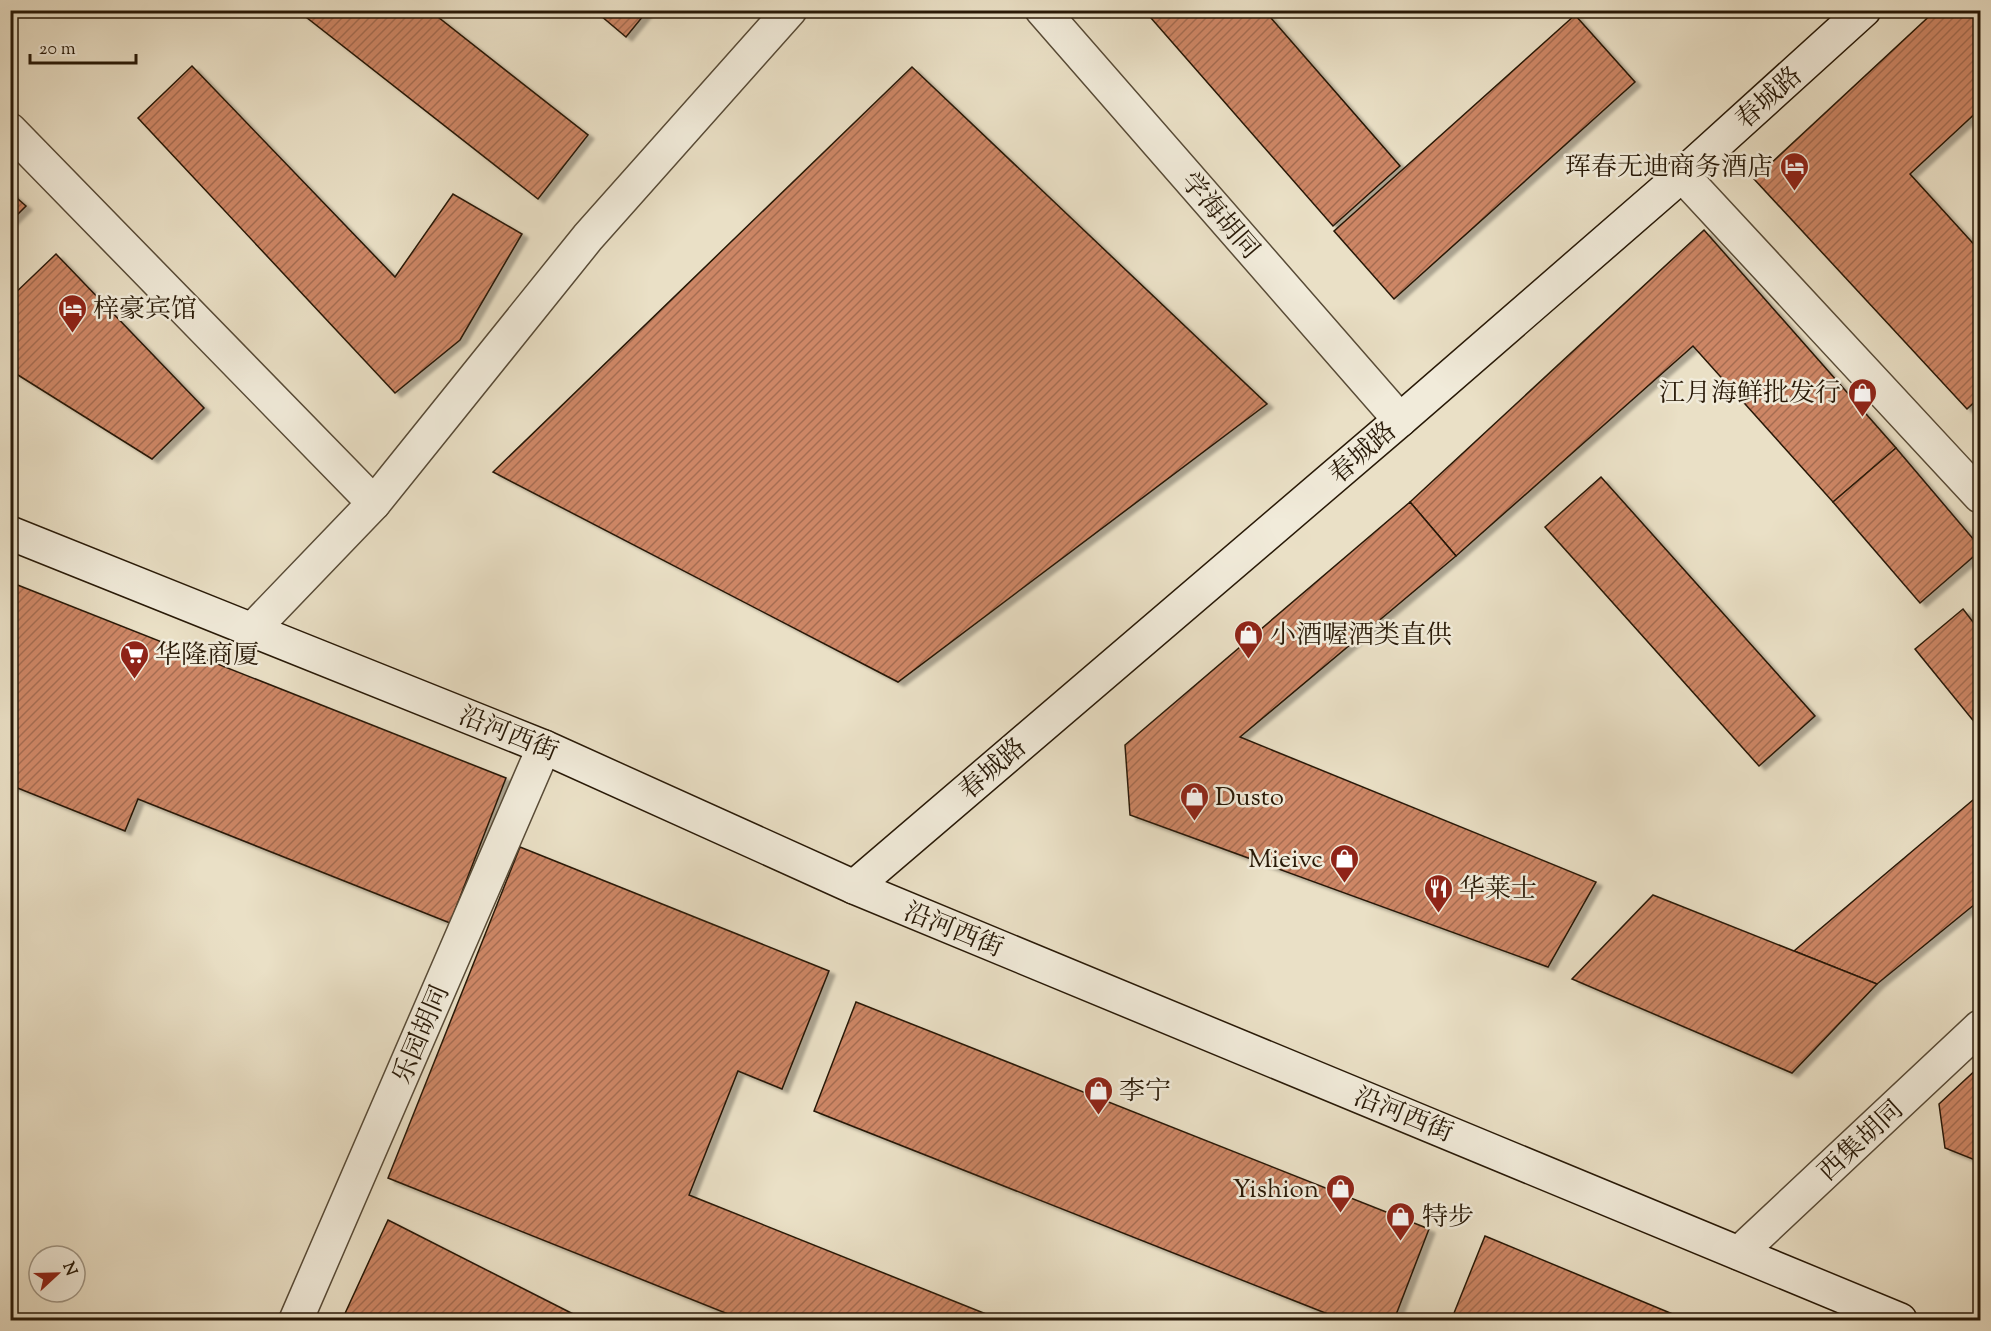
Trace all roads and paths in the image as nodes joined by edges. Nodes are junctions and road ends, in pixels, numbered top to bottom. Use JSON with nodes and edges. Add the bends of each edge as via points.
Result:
{"nodes":[{"id":1,"x":790,"y":10,"type":"edge"},
{"id":2,"x":1042,"y":10,"type":"edge"},
{"id":3,"x":1864,"y":10,"type":"edge"},
{"id":4,"x":10,"y":130,"type":"edge"},
{"id":5,"x":1682,"y":175,"type":"junction"},
{"id":6,"x":1400,"y":420,"type":"junction"},
{"id":7,"x":1980,"y":496,"type":"edge"},
{"id":8,"x":374,"y":503,"type":"junction"},
{"id":9,"x":10,"y":533,"type":"edge"},
{"id":10,"x":252,"y":630,"type":"junction"},
{"id":11,"x":544,"y":747,"type":"junction"},
{"id":12,"x":854,"y":887,"type":"junction"},
{"id":13,"x":1980,"y":1027,"type":"edge"},
{"id":14,"x":1739,"y":1253,"type":"junction"},
{"id":15,"x":296,"y":1320,"type":"edge"},
{"id":16,"x":1900,"y":1320,"type":"edge"}],
"edges":[{"from":1,"to":8,"type":"street","via":[[588,237]]},
{"from":2,"to":6,"type":"street","name":"学海胡同"},
{"from":3,"to":5,"type":"street","name":"春城路"},
{"from":4,"to":8,"type":"street"},
{"from":5,"to":6,"type":"street","name":"春城路"},
{"from":5,"to":7,"type":"street"},
{"from":6,"to":12,"type":"street","name":"春城路"},
{"from":8,"to":10,"type":"street"},
{"from":9,"to":10,"type":"street","name":"沿河西街"},
{"from":10,"to":11,"type":"street","name":"沿河西街"},
{"from":11,"to":12,"type":"street","name":"沿河西街"},
{"from":11,"to":15,"type":"street","name":"乐园胡同"},
{"from":12,"to":14,"type":"street","name":"沿河西街"},
{"from":13,"to":14,"type":"street","name":"西集胡同"},
{"from":14,"to":16,"type":"street","name":"沿河西街"}]}
